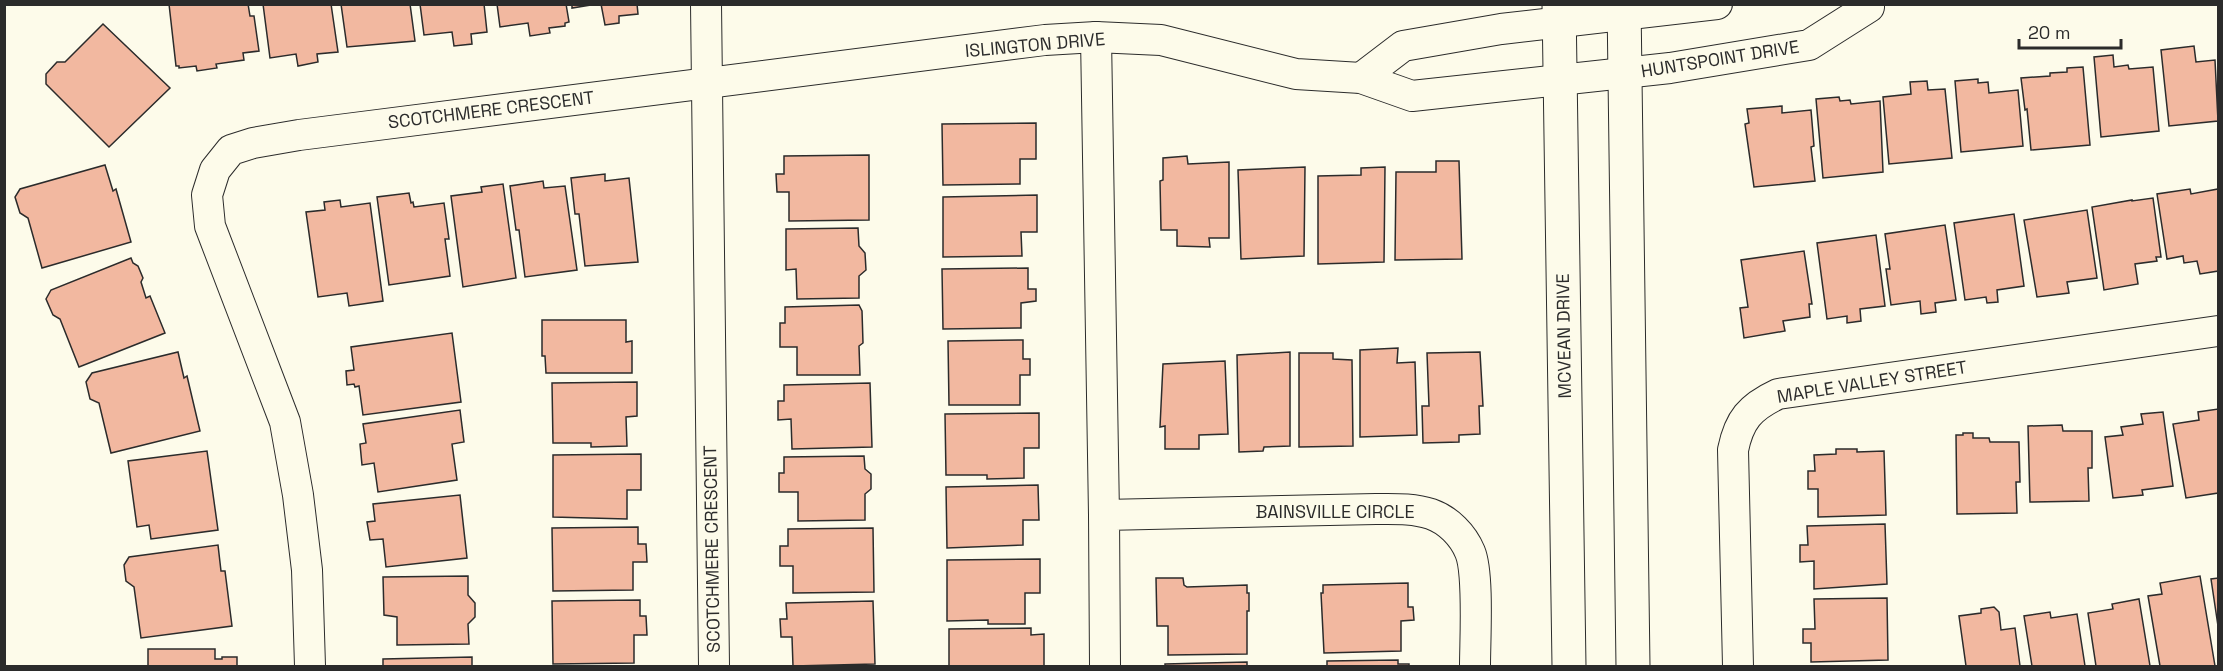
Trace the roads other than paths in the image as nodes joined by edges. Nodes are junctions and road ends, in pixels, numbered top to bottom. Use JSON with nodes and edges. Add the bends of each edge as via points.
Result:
{"nodes":[{"id":1,"x":706,"y":4,"type":"edge"},
{"id":2,"x":1717,"y":4,"type":"edge"},
{"id":3,"x":1871,"y":5,"type":"edge"},
{"id":4,"x":1624,"y":10,"type":"edge"},
{"id":5,"x":1559,"y":13,"type":"edge"},
{"id":6,"x":1096,"y":37,"type":"junction"},
{"id":7,"x":1624,"y":73,"type":"junction"},
{"id":8,"x":1361,"y":78,"type":"junction"},
{"id":9,"x":1560,"y":80,"type":"junction"},
{"id":10,"x":707,"y":82,"type":"junction"},
{"id":11,"x":2218,"y":331,"type":"edge"},
{"id":12,"x":1104,"y":515,"type":"junction"},
{"id":13,"x":310,"y":666,"type":"edge"},
{"id":14,"x":714,"y":666,"type":"edge"},
{"id":15,"x":1105,"y":666,"type":"edge"},
{"id":16,"x":1475,"y":666,"type":"edge"},
{"id":17,"x":1569,"y":666,"type":"edge"},
{"id":18,"x":1633,"y":666,"type":"edge"},
{"id":19,"x":1738,"y":666,"type":"edge"}],
"edges":[{"from":1,"to":10,"type":"street"},
{"from":2,"to":4,"type":"street"},
{"from":3,"to":7,"type":"street","name":"HUNTSPOINT DRIVE","via":[[1809,45]]},
{"from":4,"to":5,"type":"street"},
{"from":4,"to":7,"type":"main road"},
{"from":5,"to":8,"type":"street","via":[[1501,29],[1403,46]]},
{"from":5,"to":9,"type":"main road","name":"MCVEAN DRIVE"},
{"from":6,"to":8,"type":"street","name":"ISLINGTON DRIVE","via":[[1161,39],[1296,74]]},
{"from":6,"to":10,"type":"street","name":"ISLINGTON DRIVE"},
{"from":6,"to":12,"type":"street"},
{"from":7,"to":9,"type":"street","name":"HUNTSPOINT DRIVE"},
{"from":7,"to":18,"type":"main road"},
{"from":8,"to":9,"type":"street","name":"ISLINGTON DRIVE","via":[[1412,96]]},
{"from":9,"to":17,"type":"main road","name":"MCVEAN DRIVE"},
{"from":10,"to":13,"type":"street","name":"SCOTCHMERE CRESCENT","via":[[253,143],[231,150],[215,170],[207,195],[210,226],[285,422],[307,570]]},
{"from":10,"to":14,"type":"street","name":"SCOTCHMERE CRESCENT"},
{"from":11,"to":19,"type":"street","name":"MAPLE VALLEY STREET","via":[[1778,394],[1759,403],[1737,432],[1733,450]]},
{"from":12,"to":15,"type":"street"},
{"from":12,"to":16,"type":"street","name":"BAINSVILLE CIRCLE","via":[[1376,509],[1431,514],[1460,535],[1471,553]]}]}
